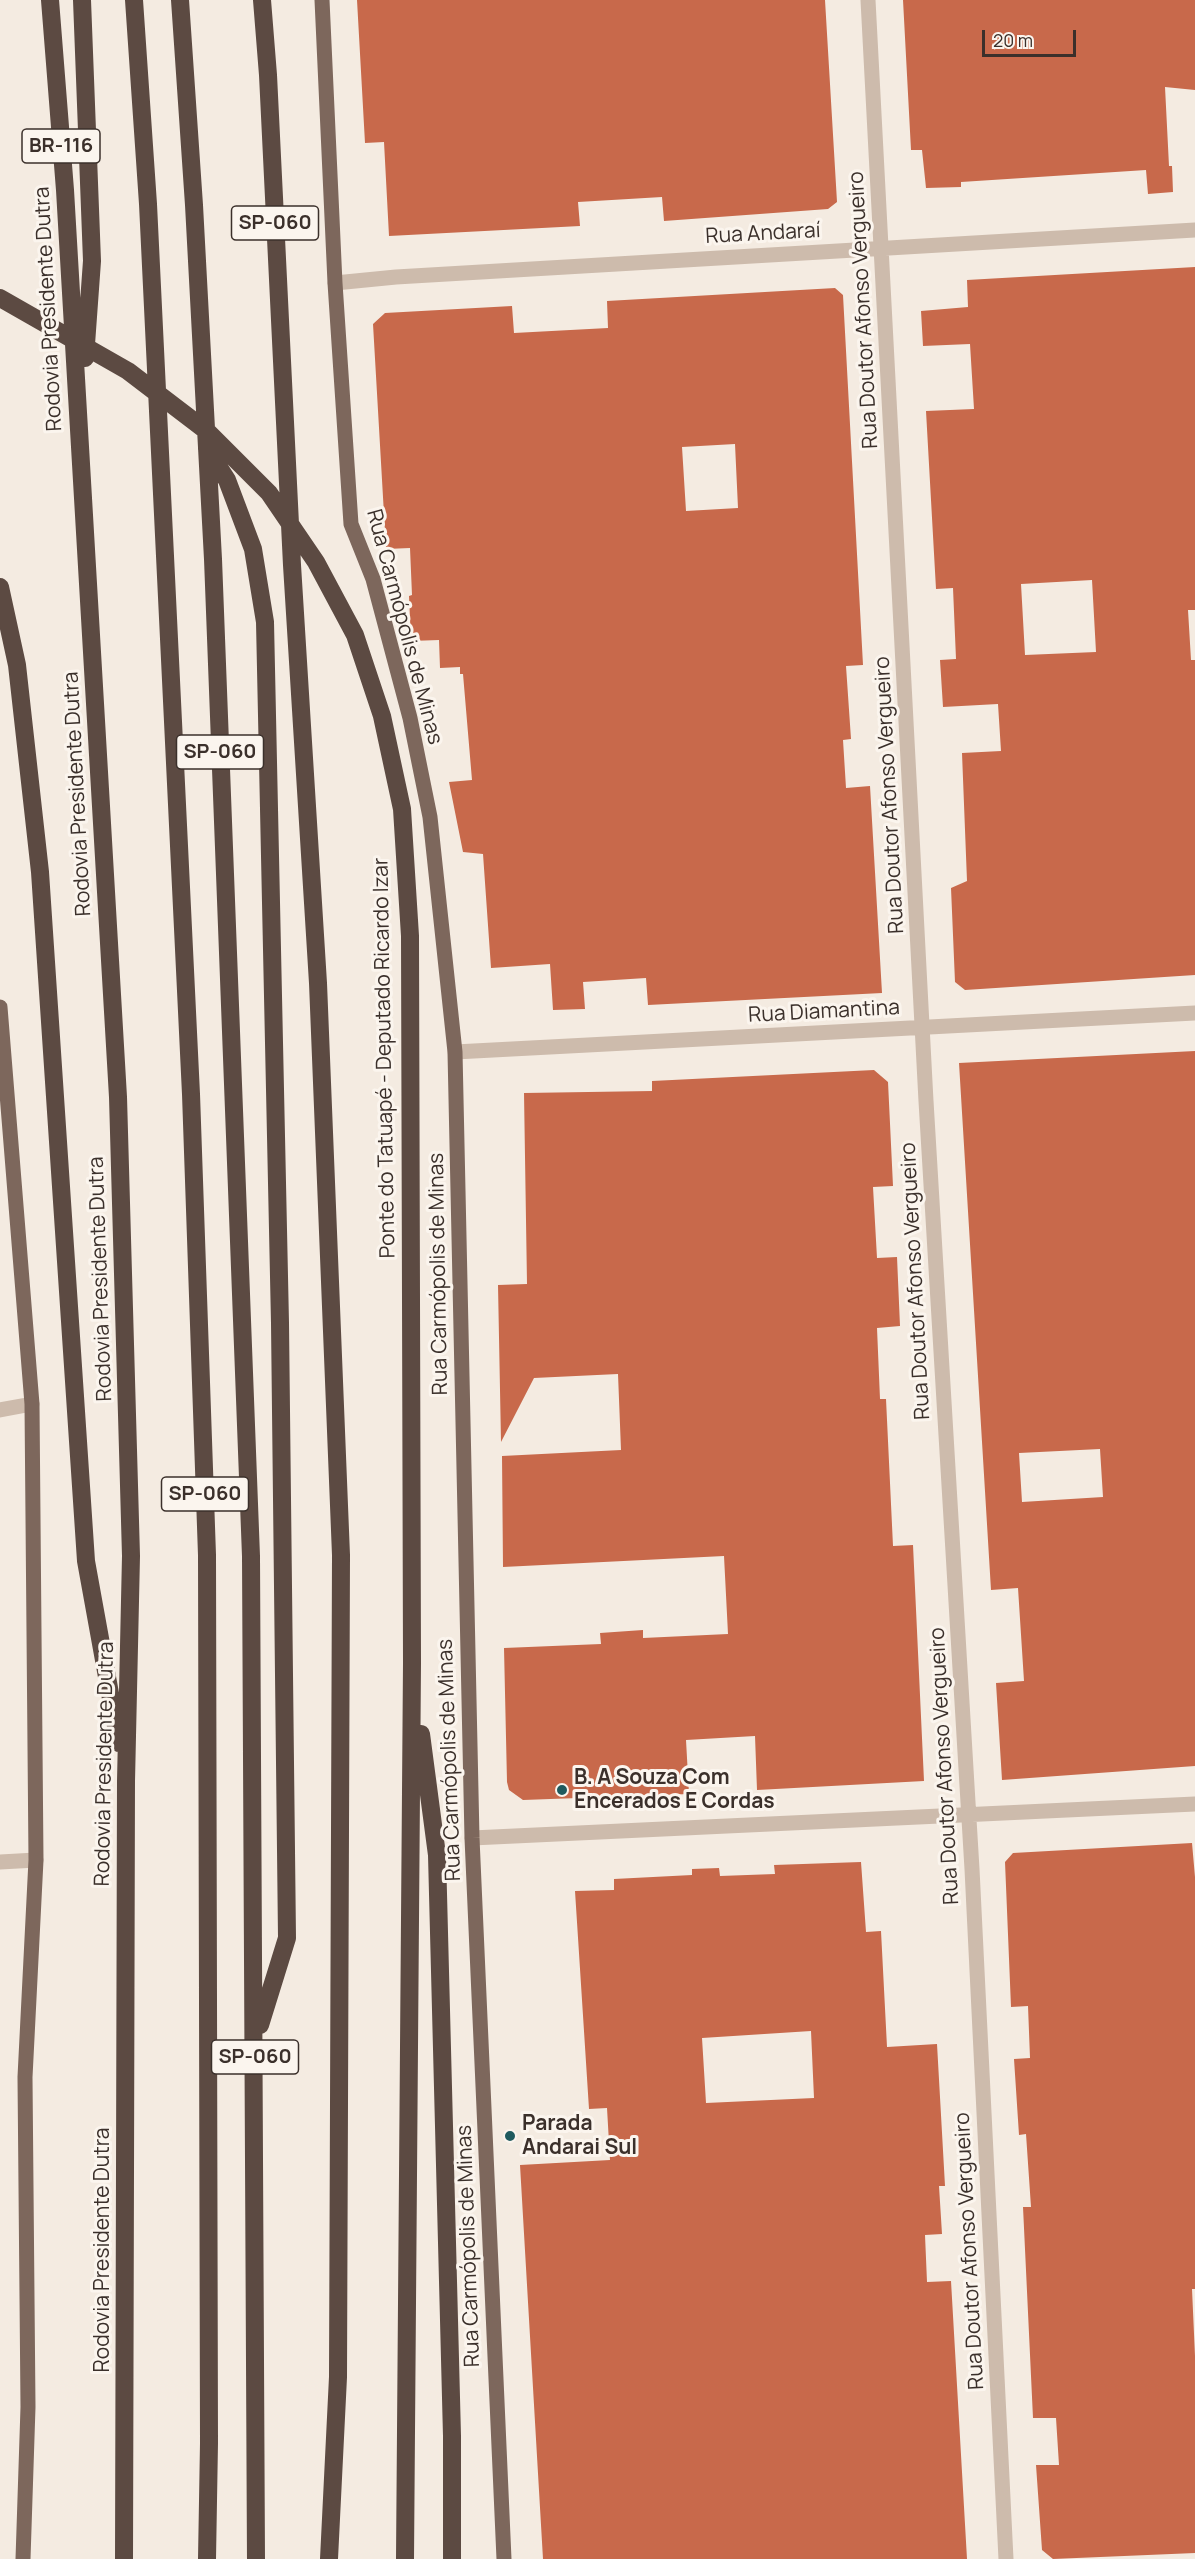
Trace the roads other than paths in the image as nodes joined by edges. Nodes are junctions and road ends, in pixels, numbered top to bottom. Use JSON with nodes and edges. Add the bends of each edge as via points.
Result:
{"nodes":[{"id":1,"x":50,"y":0,"type":"edge"},
{"id":2,"x":82,"y":0,"type":"edge"},
{"id":3,"x":134,"y":0,"type":"edge"},
{"id":4,"x":180,"y":0,"type":"edge"},
{"id":5,"x":262,"y":0,"type":"edge"},
{"id":6,"x":322,"y":0,"type":"edge"},
{"id":7,"x":868,"y":0,"type":"edge"},
{"id":8,"x":1195,"y":230,"type":"edge"},
{"id":9,"x":882,"y":248,"type":"junction"},
{"id":10,"x":334,"y":283,"type":"junction"},
{"id":11,"x":0,"y":298,"type":"edge"},
{"id":12,"x":187,"y":417,"type":"junction"},
{"id":13,"x":79,"y":435,"type":"junction"},
{"id":14,"x":0,"y":586,"type":"edge"},
{"id":15,"x":0,"y":1007,"type":"edge"},
{"id":16,"x":1195,"y":1013,"type":"edge"},
{"id":17,"x":923,"y":1028,"type":"junction"},
{"id":18,"x":455,"y":1052,"type":"junction"},
{"id":19,"x":3,"y":1082,"type":"edge"},
{"id":20,"x":32,"y":1404,"type":"junction"},
{"id":21,"x":0,"y":1410,"type":"edge"},
{"id":22,"x":412,"y":1663,"type":"junction"},
{"id":23,"x":126,"y":1781,"type":"junction"},
{"id":24,"x":1195,"y":1804,"type":"edge"},
{"id":25,"x":969,"y":1813,"type":"junction"},
{"id":26,"x":472,"y":1838,"type":"junction"},
{"id":27,"x":36,"y":1860,"type":"junction"},
{"id":28,"x":0,"y":1862,"type":"edge"},
{"id":29,"x":255,"y":2042,"type":"junction"},
{"id":30,"x":23,"y":2559,"type":"edge"},
{"id":31,"x":124,"y":2559,"type":"edge"},
{"id":32,"x":207,"y":2559,"type":"edge"},
{"id":33,"x":256,"y":2559,"type":"edge"},
{"id":34,"x":329,"y":2559,"type":"edge"},
{"id":35,"x":405,"y":2559,"type":"edge"},
{"id":36,"x":452,"y":2559,"type":"edge"},
{"id":37,"x":504,"y":2559,"type":"edge"},
{"id":38,"x":1006,"y":2559,"type":"edge"}],
"edges":[{"from":1,"to":13,"type":"highway","name":"Rodovia Presidente Dutra","number":"BR-116"},
{"from":2,"to":13,"type":"highway","via":[[92,261]]},
{"from":3,"to":32,"type":"highway","number":"SP-060","via":[[149,216],[190,1070],[207,1555]]},
{"from":4,"to":29,"type":"highway","number":"SP-060","via":[[213,559],[251,1556]]},
{"from":5,"to":34,"type":"highway","number":"SP-060","via":[[318,983],[341,1555],[338,2378]]},
{"from":6,"to":10,"type":"main road","name":"Rua Carmópolis de Minas"},
{"from":7,"to":9,"type":"street","name":"Rua Doutor Afonso Vergueiro"},
{"from":8,"to":9,"type":"street","name":"Rua Andaraí"},
{"from":9,"to":10,"type":"street","name":"Rua Andaraí"},
{"from":9,"to":17,"type":"street","name":"Rua Doutor Afonso Vergueiro"},
{"from":10,"to":18,"type":"main road","name":"Rua Carmópolis de Minas","via":[[351,524],[373,579],[410,718],[430,817]]},
{"from":11,"to":12,"type":"highway","name":"Ponte do Tatuapé - Deputado Ricardo Izar","via":[[128,371]]},
{"from":12,"to":22,"type":"highway","name":"Ponte do Tatuapé - Deputado Ricardo Izar","via":[[208,432],[269,493],[316,562],[355,635],[382,717],[402,809],[410,936]]},
{"from":12,"to":29,"type":"highway","via":[[227,480],[253,549],[265,622],[280,1323],[287,1938]]},
{"from":13,"to":23,"type":"highway","name":"Rodovia Presidente Dutra","via":[[118,1109],[131,1556]]},
{"from":14,"to":23,"type":"highway","via":[[17,665],[40,872],[86,1561]]},
{"from":15,"to":19,"type":"main road"},
{"from":16,"to":17,"type":"street","name":"Rua Diamantina"},
{"from":17,"to":18,"type":"street","name":"Rua Diamantina"},
{"from":17,"to":25,"type":"street","name":"Rua Doutor Afonso Vergueiro"},
{"from":18,"to":26,"type":"main road","name":"Rua Carmópolis de Minas"},
{"from":19,"to":20,"type":"main road"},
{"from":20,"to":21,"type":"street"},
{"from":20,"to":27,"type":"main road"},
{"from":22,"to":35,"type":"highway"},
{"from":22,"to":36,"type":"highway","via":[[437,1855]]},
{"from":23,"to":31,"type":"highway","name":"Rodovia Presidente Dutra"},
{"from":24,"to":25,"type":"street"},
{"from":25,"to":26,"type":"street"},
{"from":25,"to":38,"type":"street","name":"Rua Doutor Afonso Vergueiro"},
{"from":26,"to":37,"type":"main road","name":"Rua Carmópolis de Minas"},
{"from":27,"to":28,"type":"street"},
{"from":27,"to":30,"type":"main road","via":[[25,2077],[28,2407]]},
{"from":29,"to":33,"type":"highway","number":"SP-060"}]}
